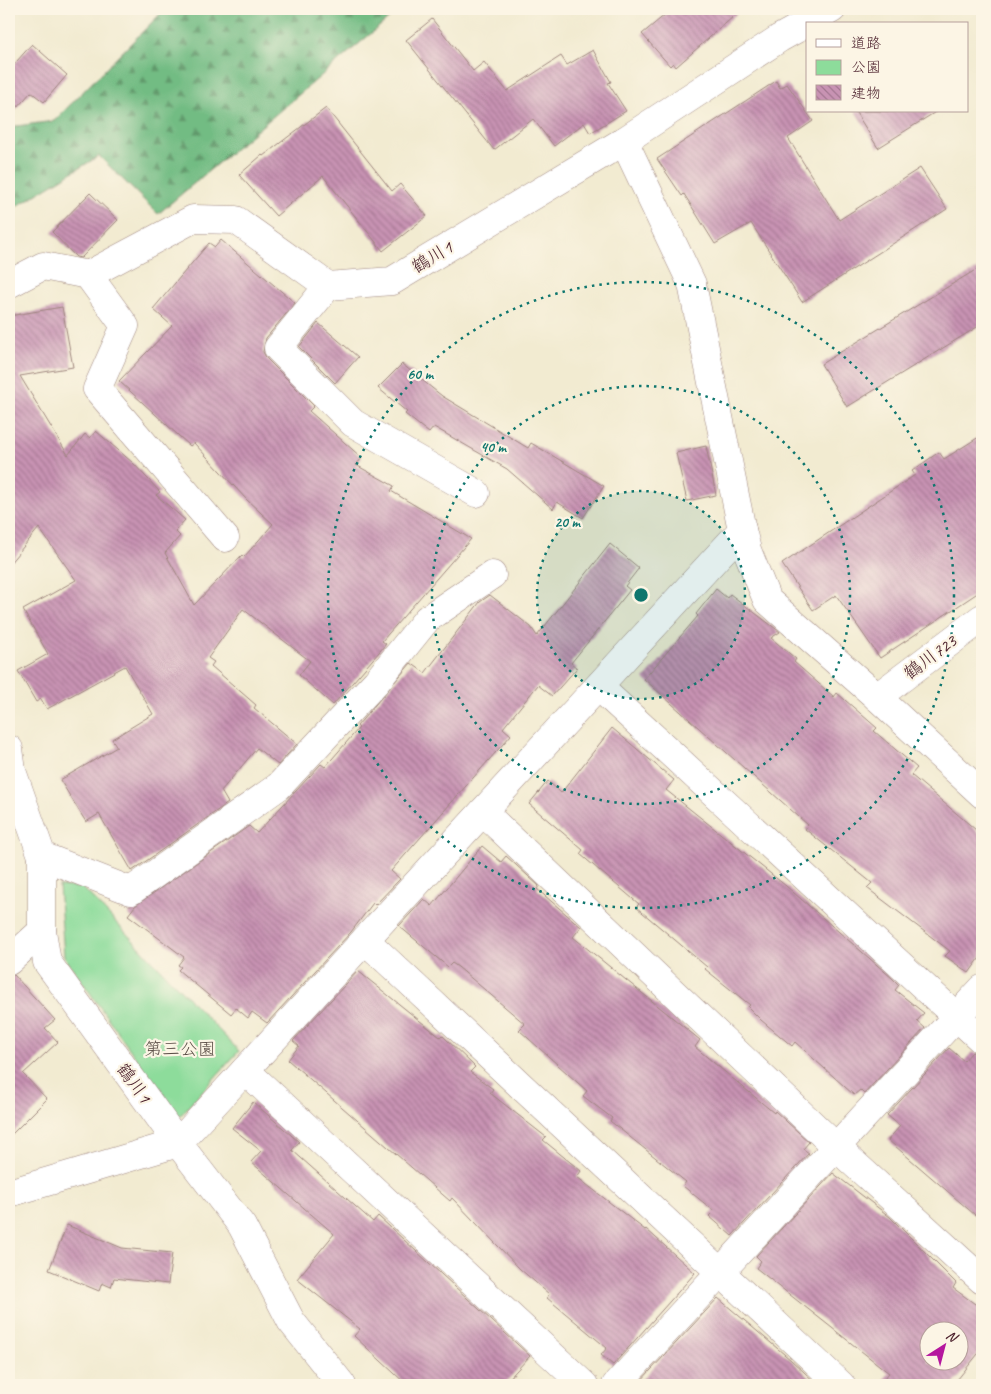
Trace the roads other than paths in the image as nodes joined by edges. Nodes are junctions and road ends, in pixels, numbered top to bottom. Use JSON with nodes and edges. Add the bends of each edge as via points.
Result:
{"nodes":[{"id":1,"x":832,"y":9,"type":"edge"},
{"id":2,"x":809,"y":22,"type":"edge"},
{"id":3,"x":806,"y":24,"type":"edge"},
{"id":4,"x":624,"y":141,"type":"junction"},
{"id":5,"x":88,"y":275,"type":"junction"},
{"id":6,"x":9,"y":284,"type":"edge"},
{"id":7,"x":328,"y":286,"type":"junction"},
{"id":8,"x":476,"y":493,"type":"dead end"},
{"id":9,"x":742,"y":530,"type":"junction"},
{"id":10,"x":225,"y":538,"type":"dead end"},
{"id":11,"x":492,"y":575,"type":"dead end"},
{"id":12,"x":982,"y":618,"type":"edge"},
{"id":13,"x":599,"y":687,"type":"junction"},
{"id":14,"x":877,"y":697,"type":"junction"},
{"id":15,"x":9,"y":749,"type":"edge"},
{"id":16,"x":982,"y":794,"type":"edge"},
{"id":17,"x":484,"y":812,"type":"junction"},
{"id":18,"x":42,"y":856,"type":"junction"},
{"id":19,"x":42,"y":931,"type":"junction"},
{"id":20,"x":365,"y":940,"type":"junction"},
{"id":21,"x":9,"y":961,"type":"edge"},
{"id":22,"x":982,"y":989,"type":"edge"},
{"id":23,"x":957,"y":1016,"type":"junction"},
{"id":24,"x":982,"y":1040,"type":"edge"},
{"id":25,"x":245,"y":1070,"type":"junction"},
{"id":26,"x":178,"y":1143,"type":"junction"},
{"id":27,"x":836,"y":1147,"type":"junction"},
{"id":28,"x":9,"y":1192,"type":"edge"},
{"id":29,"x":720,"y":1273,"type":"junction"},
{"id":30,"x":982,"y":1280,"type":"edge"},
{"id":31,"x":342,"y":1385,"type":"edge"},
{"id":32,"x":584,"y":1385,"type":"edge"},
{"id":33,"x":616,"y":1385,"type":"edge"},
{"id":34,"x":841,"y":1385,"type":"edge"}],
"edges":[{"from":1,"to":2,"type":"street","name":"鶴川1"},
{"from":3,"to":4,"type":"street","name":"鶴川1"},
{"from":4,"to":7,"type":"street","name":"鶴川1","via":[[392,281]]},
{"from":4,"to":9,"type":"street","via":[[692,284]]},
{"from":5,"to":6,"type":"street","via":[[43,266]]},
{"from":5,"to":7,"type":"street","via":[[193,219],[236,220]]},
{"from":5,"to":10,"type":"street","via":[[125,326],[97,389]]},
{"from":7,"to":8,"type":"street","via":[[278,348],[353,423]]},
{"from":9,"to":13,"type":"street"},
{"from":9,"to":14,"type":"street","via":[[767,600]]},
{"from":11,"to":18,"type":"street","via":[[427,619],[376,682],[280,786],[131,891]]},
{"from":12,"to":14,"type":"street","name":"鶴川723"},
{"from":13,"to":17,"type":"street"},
{"from":13,"to":23,"type":"street"},
{"from":14,"to":16,"type":"street"},
{"from":15,"to":18,"type":"street","name":"鶴川1","via":[[12,771]]},
{"from":17,"to":20,"type":"street"},
{"from":17,"to":27,"type":"street"},
{"from":18,"to":19,"type":"street","name":"鶴川1"},
{"from":19,"to":21,"type":"street"},
{"from":19,"to":26,"type":"street","name":"鶴川1","via":[[47,962]]},
{"from":20,"to":25,"type":"street"},
{"from":20,"to":29,"type":"street"},
{"from":22,"to":23,"type":"street"},
{"from":23,"to":24,"type":"street"},
{"from":23,"to":27,"type":"street"},
{"from":25,"to":26,"type":"street"},
{"from":25,"to":32,"type":"street"},
{"from":26,"to":28,"type":"street"},
{"from":26,"to":31,"type":"street","name":"鶴川1","via":[[242,1226],[291,1321]]},
{"from":27,"to":29,"type":"street"},
{"from":27,"to":30,"type":"street"},
{"from":29,"to":33,"type":"street"},
{"from":29,"to":34,"type":"street"}]}
